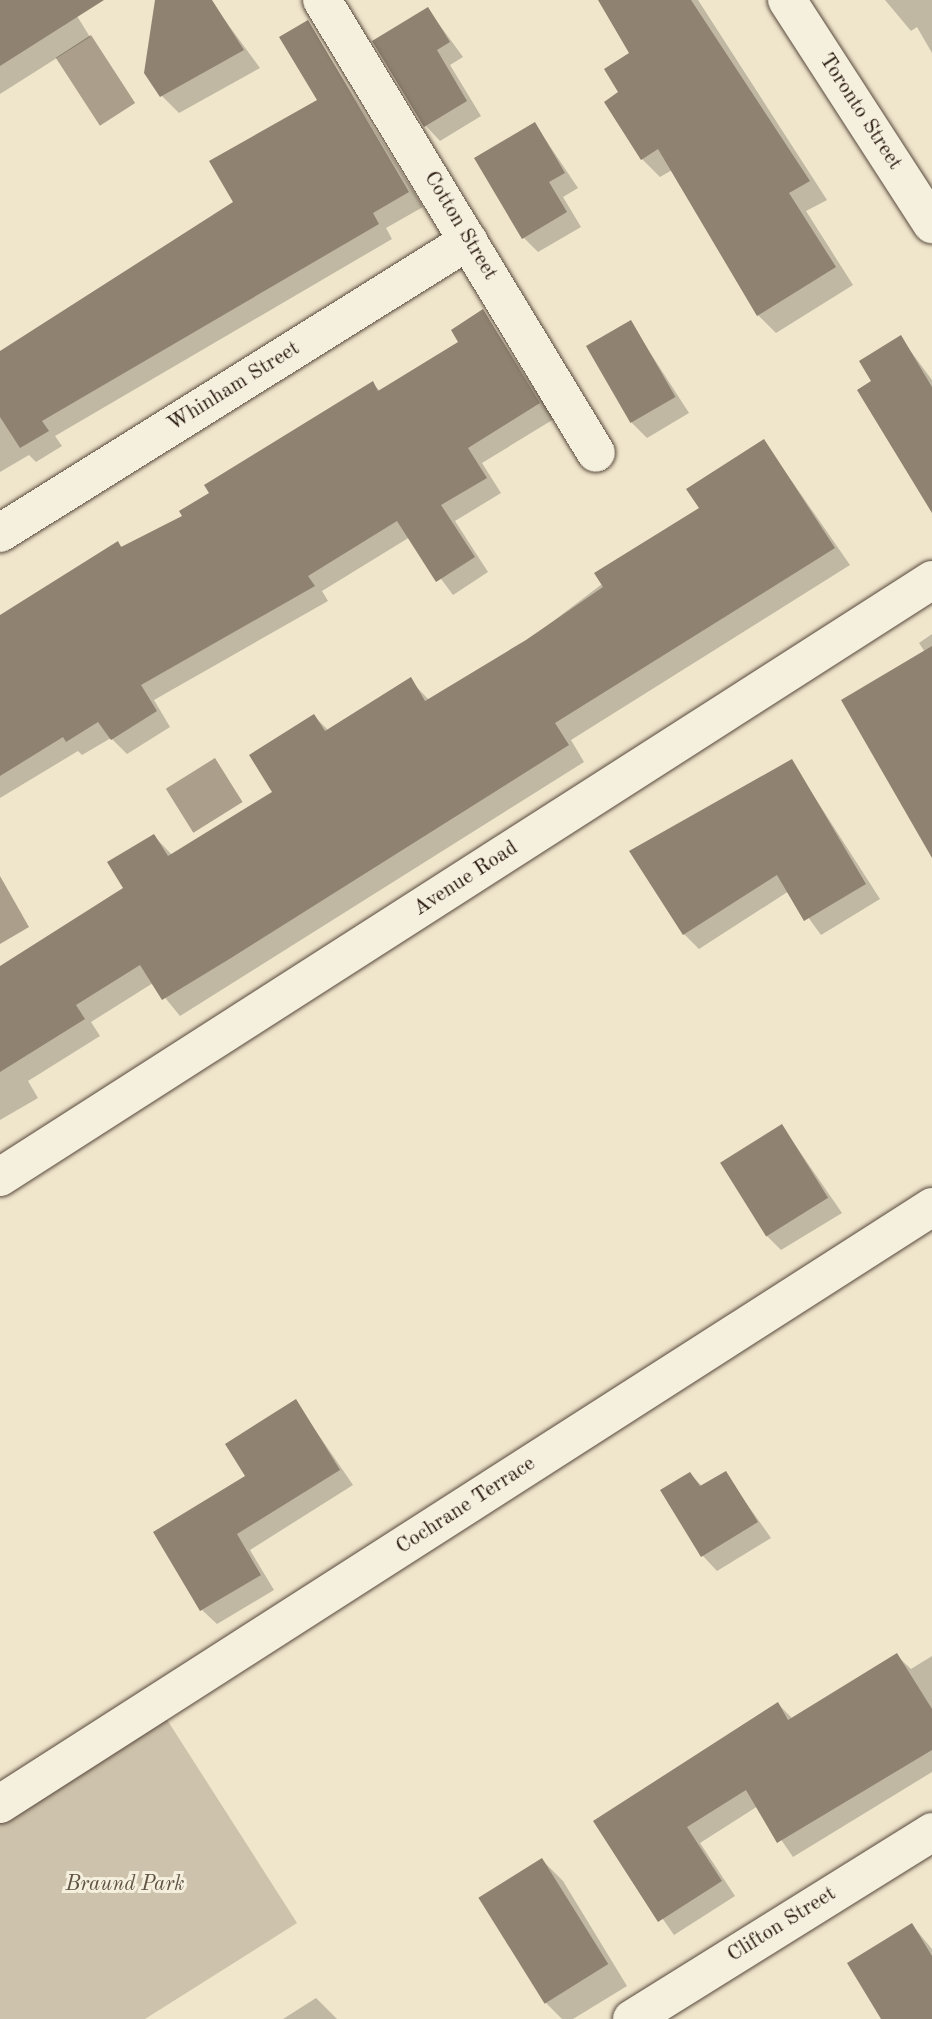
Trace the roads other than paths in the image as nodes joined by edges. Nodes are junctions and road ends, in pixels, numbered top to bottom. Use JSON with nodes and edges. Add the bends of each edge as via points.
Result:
{"nodes":[{"id":1,"x":322,"y":0,"type":"edge"},
{"id":2,"x":788,"y":0,"type":"edge"},
{"id":3,"x":932,"y":224,"type":"edge"},
{"id":4,"x":468,"y":240,"type":"junction"},
{"id":5,"x":596,"y":453,"type":"dead end"},
{"id":6,"x":0,"y":533,"type":"edge"},
{"id":7,"x":932,"y":580,"type":"edge"},
{"id":8,"x":0,"y":1177,"type":"edge"},
{"id":9,"x":932,"y":1207,"type":"edge"},
{"id":10,"x":0,"y":1804,"type":"edge"},
{"id":11,"x":932,"y":1832,"type":"edge"},
{"id":12,"x":632,"y":2019,"type":"edge"}],
"edges":[{"from":1,"to":4,"type":"street","name":"Cotton Street"},
{"from":2,"to":3,"type":"street","name":"Toronto Street"},
{"from":4,"to":5,"type":"street","name":"Cotton Street"},
{"from":4,"to":6,"type":"street","name":"Whinham Street"},
{"from":7,"to":8,"type":"street","name":"Avenue Road"},
{"from":9,"to":10,"type":"street","name":"Cochrane Terrace"},
{"from":11,"to":12,"type":"street","name":"Clifton Street"}]}
